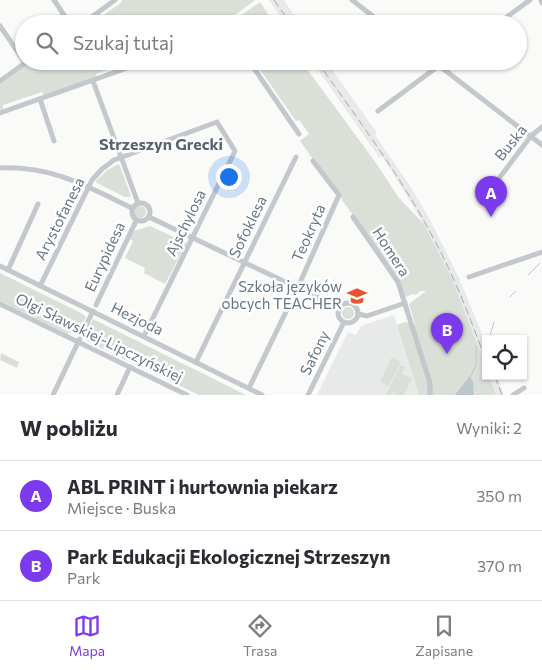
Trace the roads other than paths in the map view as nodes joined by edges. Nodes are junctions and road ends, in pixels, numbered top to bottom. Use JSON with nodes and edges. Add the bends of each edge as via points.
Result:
{"nodes":[{"id":1,"x":54,"y":0,"type":"edge"},
{"id":2,"x":115,"y":0,"type":"edge"},
{"id":3,"x":352,"y":0,"type":"edge"},
{"id":4,"x":530,"y":0,"type":"edge"},
{"id":5,"x":64,"y":15,"type":"edge"},
{"id":6,"x":94,"y":15,"type":"edge"},
{"id":7,"x":371,"y":15,"type":"edge"},
{"id":8,"x":509,"y":15,"type":"edge"},
{"id":9,"x":0,"y":26,"type":"edge"},
{"id":10,"x":15,"y":48,"type":"edge"},
{"id":11,"x":15,"y":70,"type":"edge"},
{"id":12,"x":122,"y":70,"type":"edge"},
{"id":13,"x":255,"y":70,"type":"edge"},
{"id":14,"x":434,"y":70,"type":"edge"},
{"id":15,"x":444,"y":70,"type":"edge"},
{"id":16,"x":0,"y":81,"type":"edge"},
{"id":17,"x":92,"y":81,"type":"junction"},
{"id":18,"x":40,"y":99,"type":"junction"},
{"id":19,"x":378,"y":111,"type":"dead end"},
{"id":20,"x":0,"y":113,"type":"edge"},
{"id":21,"x":217,"y":122,"type":"joint"},
{"id":22,"x":542,"y":127,"type":"edge"},
{"id":23,"x":300,"y":134,"type":"dead end"},
{"id":24,"x":531,"y":136,"type":"junction"},
{"id":25,"x":54,"y":141,"type":"dead end"},
{"id":26,"x":542,"y":145,"type":"edge"},
{"id":27,"x":296,"y":157,"type":"dead end"},
{"id":28,"x":121,"y":158,"type":"junction"},
{"id":29,"x":313,"y":161,"type":"dead end"},
{"id":30,"x":0,"y":168,"type":"edge"},
{"id":31,"x":500,"y":177,"type":"dead end"},
{"id":32,"x":89,"y":187,"type":"junction"},
{"id":33,"x":138,"y":203,"type":"junction"},
{"id":34,"x":38,"y":204,"type":"dead end"},
{"id":35,"x":132,"y":208,"type":"junction"},
{"id":36,"x":149,"y":217,"type":"junction"},
{"id":37,"x":353,"y":217,"type":"dead end"},
{"id":38,"x":136,"y":221,"type":"junction"},
{"id":39,"x":194,"y":237,"type":"junction"},
{"id":40,"x":542,"y":253,"type":"edge"},
{"id":41,"x":246,"y":262,"type":"junction"},
{"id":42,"x":0,"y":266,"type":"edge"},
{"id":43,"x":8,"y":270,"type":"junction"},
{"id":44,"x":469,"y":277,"type":"dead end"},
{"id":45,"x":40,"y":286,"type":"junction"},
{"id":46,"x":298,"y":287,"type":"junction"},
{"id":47,"x":405,"y":303,"type":"junction"},
{"id":48,"x":0,"y":304,"type":"edge"},
{"id":49,"x":96,"y":305,"type":"dead end"},
{"id":50,"x":340,"y":308,"type":"junction"},
{"id":51,"x":93,"y":311,"type":"junction"},
{"id":52,"x":358,"y":314,"type":"junction"},
{"id":53,"x":344,"y":322,"type":"junction"},
{"id":54,"x":144,"y":336,"type":"junction"},
{"id":55,"x":78,"y":341,"type":"junction"},
{"id":56,"x":196,"y":362,"type":"junction"},
{"id":57,"x":130,"y":367,"type":"junction"},
{"id":58,"x":249,"y":388,"type":"junction"},
{"id":59,"x":524,"y":388,"type":"dead end"},
{"id":60,"x":183,"y":394,"type":"edge"},
{"id":61,"x":53,"y":395,"type":"edge"},
{"id":62,"x":117,"y":395,"type":"edge"},
{"id":63,"x":262,"y":395,"type":"edge"},
{"id":64,"x":308,"y":395,"type":"edge"},
{"id":65,"x":430,"y":395,"type":"edge"},
{"id":66,"x":513,"y":395,"type":"edge"}],
"edges":[{"from":1,"to":5,"type":"street"},
{"from":2,"to":6,"type":"street"},
{"from":3,"to":7,"type":"street"},
{"from":4,"to":8,"type":"street"},
{"from":9,"to":10,"type":"street"},
{"from":11,"to":16,"type":"street"},
{"from":12,"to":17,"type":"street"},
{"from":13,"to":23,"type":"street"},
{"from":14,"to":19,"type":"street"},
{"from":15,"to":24,"type":"street"},
{"from":17,"to":18,"type":"street"},
{"from":17,"to":28,"type":"street"},
{"from":18,"to":20,"type":"street"},
{"from":18,"to":25,"type":"street"},
{"from":21,"to":28,"type":"street","name":"Arystofanesa"},
{"from":21,"to":39,"type":"street","name":"Ajschylosa","via":[[235,151]]},
{"from":22,"to":24,"type":"street","name":"Buska"},
{"from":24,"to":26,"type":"street"},
{"from":24,"to":31,"type":"street","name":"Buska"},
{"from":27,"to":41,"type":"street","name":"Sofoklesa"},
{"from":28,"to":32,"type":"street","name":"Arystofanesa","via":[[102,169]]},
{"from":28,"to":33,"type":"street"},
{"from":29,"to":46,"type":"street","name":"Teokryta","via":[[339,195]]},
{"from":30,"to":32,"type":"street","via":[[45,171]]},
{"from":32,"to":35,"type":"street"},
{"from":32,"to":45,"type":"street","name":"Arystofanesa"},
{"from":33,"to":35,"type":"street"},
{"from":33,"to":36,"type":"street","via":[[148,206]]},
{"from":34,"to":43,"type":"street"},
{"from":35,"to":38,"type":"street","via":[[131,215]]},
{"from":36,"to":38,"type":"street","via":[[143,222]]},
{"from":36,"to":39,"type":"street"},
{"from":37,"to":47,"type":"street","name":"Homera","via":[[396,280]]},
{"from":38,"to":49,"type":"street","name":"Eurypidesa"},
{"from":39,"to":41,"type":"street"},
{"from":39,"to":54,"type":"street","name":"Ajschylosa"},
{"from":40,"to":44,"type":"street"},
{"from":41,"to":46,"type":"street"},
{"from":41,"to":56,"type":"street","name":"Sofoklesa"},
{"from":42,"to":43,"type":"street","name":"Hezjoda"},
{"from":43,"to":45,"type":"street","name":"Hezjoda"},
{"from":45,"to":51,"type":"street","name":"Hezjoda"},
{"from":46,"to":50,"type":"street"},
{"from":46,"to":58,"type":"street","name":"Teokryta"},
{"from":47,"to":52,"type":"street","via":[[367,316]]},
{"from":47,"to":65,"type":"street","name":"Homera","via":[[430,383]]},
{"from":48,"to":55,"type":"street","name":"Olgi Sławskiej-Lipczyńskiej"},
{"from":50,"to":52,"type":"street","via":[[351,304]]},
{"from":50,"to":53,"type":"street","via":[[339,317]]},
{"from":51,"to":54,"type":"street","name":"Hezjoda"},
{"from":51,"to":55,"type":"street"},
{"from":52,"to":53,"type":"street","via":[[352,322]]},
{"from":53,"to":64,"type":"street","name":"Safony"},
{"from":54,"to":56,"type":"street","name":"Hezjoda"},
{"from":55,"to":57,"type":"street","name":"Olgi Sławskiej-Lipczyńskiej"},
{"from":55,"to":61,"type":"street"},
{"from":56,"to":58,"type":"street","name":"Hezjoda"},
{"from":57,"to":60,"type":"street","name":"Olgi Sławskiej-Lipczyńskiej"},
{"from":57,"to":62,"type":"street"},
{"from":58,"to":63,"type":"street","name":"Hezjoda"},
{"from":59,"to":66,"type":"street"}]}
